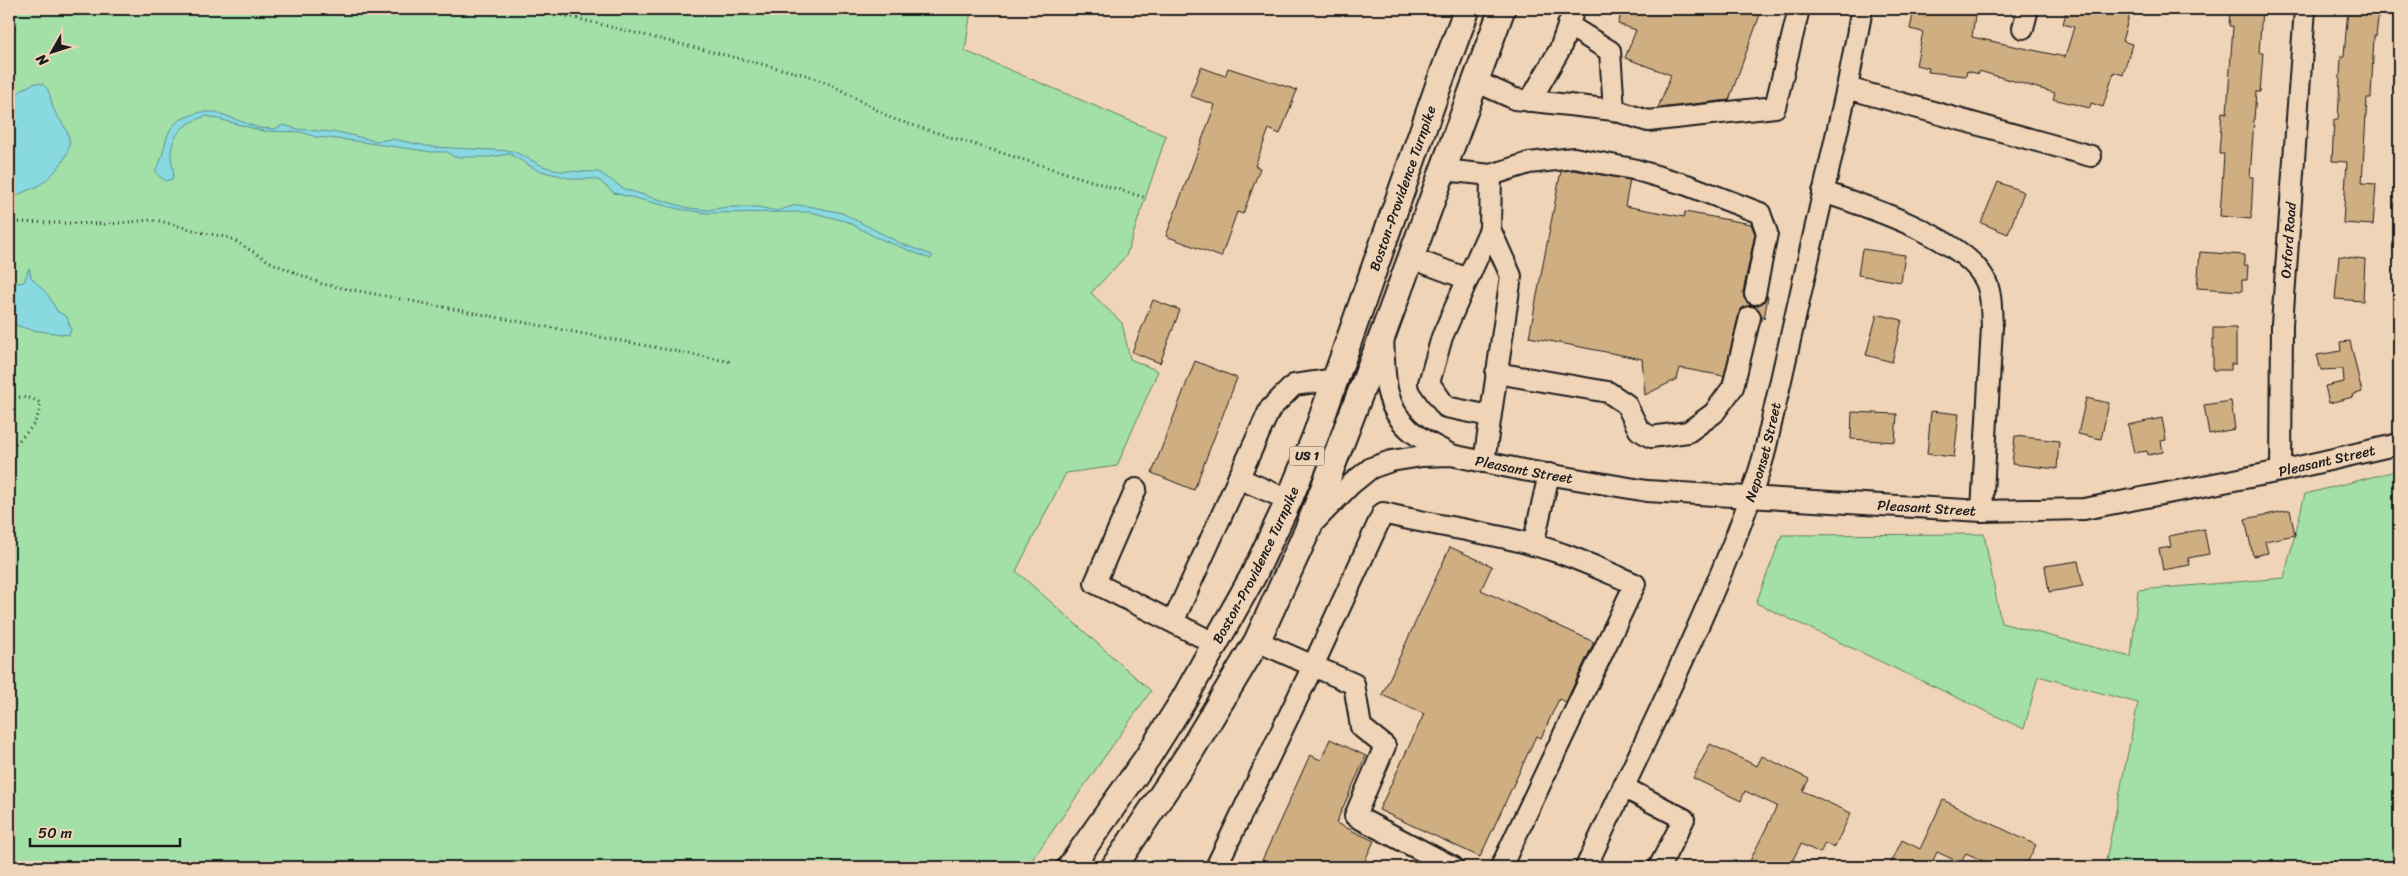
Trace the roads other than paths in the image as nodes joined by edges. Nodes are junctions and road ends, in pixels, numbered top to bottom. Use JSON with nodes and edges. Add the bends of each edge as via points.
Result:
{"nodes":[{"id":1,"x":1467,"y":9,"type":"edge"},
{"id":2,"x":1502,"y":9,"type":"edge"},
{"id":3,"x":1799,"y":9,"type":"edge"},
{"id":4,"x":1862,"y":9,"type":"edge"},
{"id":5,"x":2028,"y":9,"type":"edge"},
{"id":6,"x":2305,"y":9,"type":"edge"},
{"id":7,"x":1571,"y":17,"type":"edge"},
{"id":8,"x":2023,"y":28,"type":"dead end"},
{"id":9,"x":1475,"y":81,"type":"junction"},
{"id":10,"x":1847,"y":88,"type":"junction"},
{"id":11,"x":1530,"y":101,"type":"junction"},
{"id":12,"x":1614,"y":110,"type":"junction"},
{"id":13,"x":2091,"y":156,"type":"dead end"},
{"id":14,"x":1443,"y":170,"type":"junction"},
{"id":15,"x":1491,"y":174,"type":"junction"},
{"id":16,"x":1823,"y":192,"type":"junction"},
{"id":17,"x":1490,"y":229,"type":"junction"},
{"id":18,"x":1410,"y":258,"type":"junction"},
{"id":19,"x":1468,"y":279,"type":"junction"},
{"id":20,"x":1755,"y":294,"type":"dead end"},
{"id":21,"x":1750,"y":316,"type":"dead end"},
{"id":22,"x":1383,"y":334,"type":"junction"},
{"id":23,"x":1496,"y":373,"type":"junction"},
{"id":24,"x":1336,"y":379,"type":"junction"},
{"id":25,"x":1490,"y":416,"type":"junction"},
{"id":26,"x":2399,"y":444,"type":"edge"},
{"id":27,"x":1451,"y":455,"type":"junction"},
{"id":28,"x":1484,"y":462,"type":"junction"},
{"id":29,"x":2281,"y":470,"type":"junction"},
{"id":30,"x":1549,"y":474,"type":"junction"},
{"id":31,"x":1238,"y":478,"type":"junction"},
{"id":32,"x":1136,"y":489,"type":"dead end"},
{"id":33,"x":1752,"y":496,"type":"junction"},
{"id":34,"x":1289,"y":500,"type":"junction"},
{"id":35,"x":1982,"y":511,"type":"junction"},
{"id":36,"x":1308,"y":529,"type":"junction"},
{"id":37,"x":1533,"y":545,"type":"junction"},
{"id":38,"x":1173,"y":622,"type":"junction"},
{"id":39,"x":1257,"y":641,"type":"junction"},
{"id":40,"x":1214,"y":643,"type":"junction"},
{"id":41,"x":1314,"y":666,"type":"junction"},
{"id":42,"x":1623,"y":787,"type":"junction"},
{"id":43,"x":1447,"y":866,"type":"edge"},
{"id":44,"x":1070,"y":867,"type":"edge"},
{"id":45,"x":1114,"y":867,"type":"edge"},
{"id":46,"x":1216,"y":867,"type":"edge"},
{"id":47,"x":1501,"y":867,"type":"edge"},
{"id":48,"x":1586,"y":867,"type":"edge"},
{"id":49,"x":1659,"y":867,"type":"edge"}],
"edges":[{"from":1,"to":24,"type":"main road","name":"Boston-Providence Turnpike","number":"US 1"},
{"from":2,"to":9,"type":"main road","name":"Boston-Providence Turnpike","number":"US 1"},
{"from":3,"to":12,"type":"street","via":[[1775,107],[1648,121]]},
{"from":4,"to":10,"type":"street","name":"Neponset Street"},
{"from":5,"to":8,"type":"street"},
{"from":6,"to":29,"type":"street","name":"Oxford Road","via":[[2282,324]]},
{"from":7,"to":11,"type":"street","via":[[1560,48]]},
{"from":7,"to":12,"type":"street","via":[[1610,51]]},
{"from":9,"to":11,"type":"street","via":[[1516,99]]},
{"from":9,"to":14,"type":"main road","name":"Boston-Providence Turnpike","number":"US 1"},
{"from":10,"to":13,"type":"street"},
{"from":10,"to":16,"type":"street","name":"Neponset Street"},
{"from":11,"to":12,"type":"street"},
{"from":14,"to":15,"type":"street"},
{"from":14,"to":18,"type":"main road","name":"Boston-Providence Turnpike","number":"US 1"},
{"from":15,"to":17,"type":"street"},
{"from":15,"to":20,"type":"street","via":[[1529,163],[1574,158],[1633,169],[1687,185],[1760,213],[1767,233]]},
{"from":16,"to":33,"type":"street","name":"Neponset Street"},
{"from":16,"to":35,"type":"street","via":[[1890,214],[1946,243],[1985,278],[1992,327]]},
{"from":17,"to":19,"type":"street"},
{"from":17,"to":23,"type":"street","via":[[1511,276]]},
{"from":18,"to":19,"type":"street"},
{"from":18,"to":22,"type":"main road","name":"Boston-Providence Turnpike","number":"US 1"},
{"from":19,"to":25,"type":"street","via":[[1442,337],[1429,382],[1446,407]]},
{"from":21,"to":23,"type":"street","via":[[1733,387],[1714,414],[1688,432],[1651,437],[1639,430],[1626,404],[1608,392]]},
{"from":22,"to":27,"type":"street","name":"Pleasant Street","via":[[1387,398],[1408,429]]},
{"from":22,"to":36,"type":"main road","name":"Boston-Providence Turnpike","number":"US 1"},
{"from":23,"to":25,"type":"street"},
{"from":24,"to":31,"type":"street","via":[[1294,385],[1270,409]]},
{"from":24,"to":34,"type":"main road","name":"Boston-Providence Turnpike","number":"US 1"},
{"from":25,"to":28,"type":"street"},
{"from":26,"to":29,"type":"street","name":"Pleasant Street"},
{"from":27,"to":28,"type":"street","name":"Pleasant Street"},
{"from":27,"to":36,"type":"street","name":"Pleasant Street","via":[[1414,457],[1371,468]]},
{"from":28,"to":30,"type":"street","name":"Pleasant Street"},
{"from":29,"to":35,"type":"street","name":"Pleasant Street","via":[[2084,509]]},
{"from":30,"to":33,"type":"street","name":"Pleasant Street","via":[[1648,491]]},
{"from":30,"to":37,"type":"street"},
{"from":31,"to":34,"type":"street"},
{"from":31,"to":38,"type":"street"},
{"from":32,"to":38,"type":"street","via":[[1095,583]]},
{"from":33,"to":35,"type":"street","name":"Pleasant Street"},
{"from":33,"to":42,"type":"street","name":"Neponset Street","via":[[1681,665]]},
{"from":34,"to":40,"type":"main road","name":"Boston-Providence Turnpike","number":"US 1","via":[[1253,576]]},
{"from":36,"to":39,"type":"main road","name":"Boston-Providence Turnpike","number":"US 1"},
{"from":37,"to":41,"type":"street","via":[[1383,513]]},
{"from":37,"to":47,"type":"street","via":[[1635,584]]},
{"from":38,"to":40,"type":"street"},
{"from":39,"to":41,"type":"street"},
{"from":39,"to":45,"type":"main road","name":"Boston-Providence Turnpike","number":"US 1","via":[[1189,754]]},
{"from":40,"to":44,"type":"main road","name":"Boston-Providence Turnpike","number":"US 1","via":[[1147,758]]},
{"from":41,"to":43,"type":"street","via":[[1354,684],[1361,727],[1385,746],[1355,816]]},
{"from":41,"to":46,"type":"street"},
{"from":42,"to":48,"type":"street","name":"Neponset Street"},
{"from":42,"to":49,"type":"street","via":[[1684,819]]}]}
